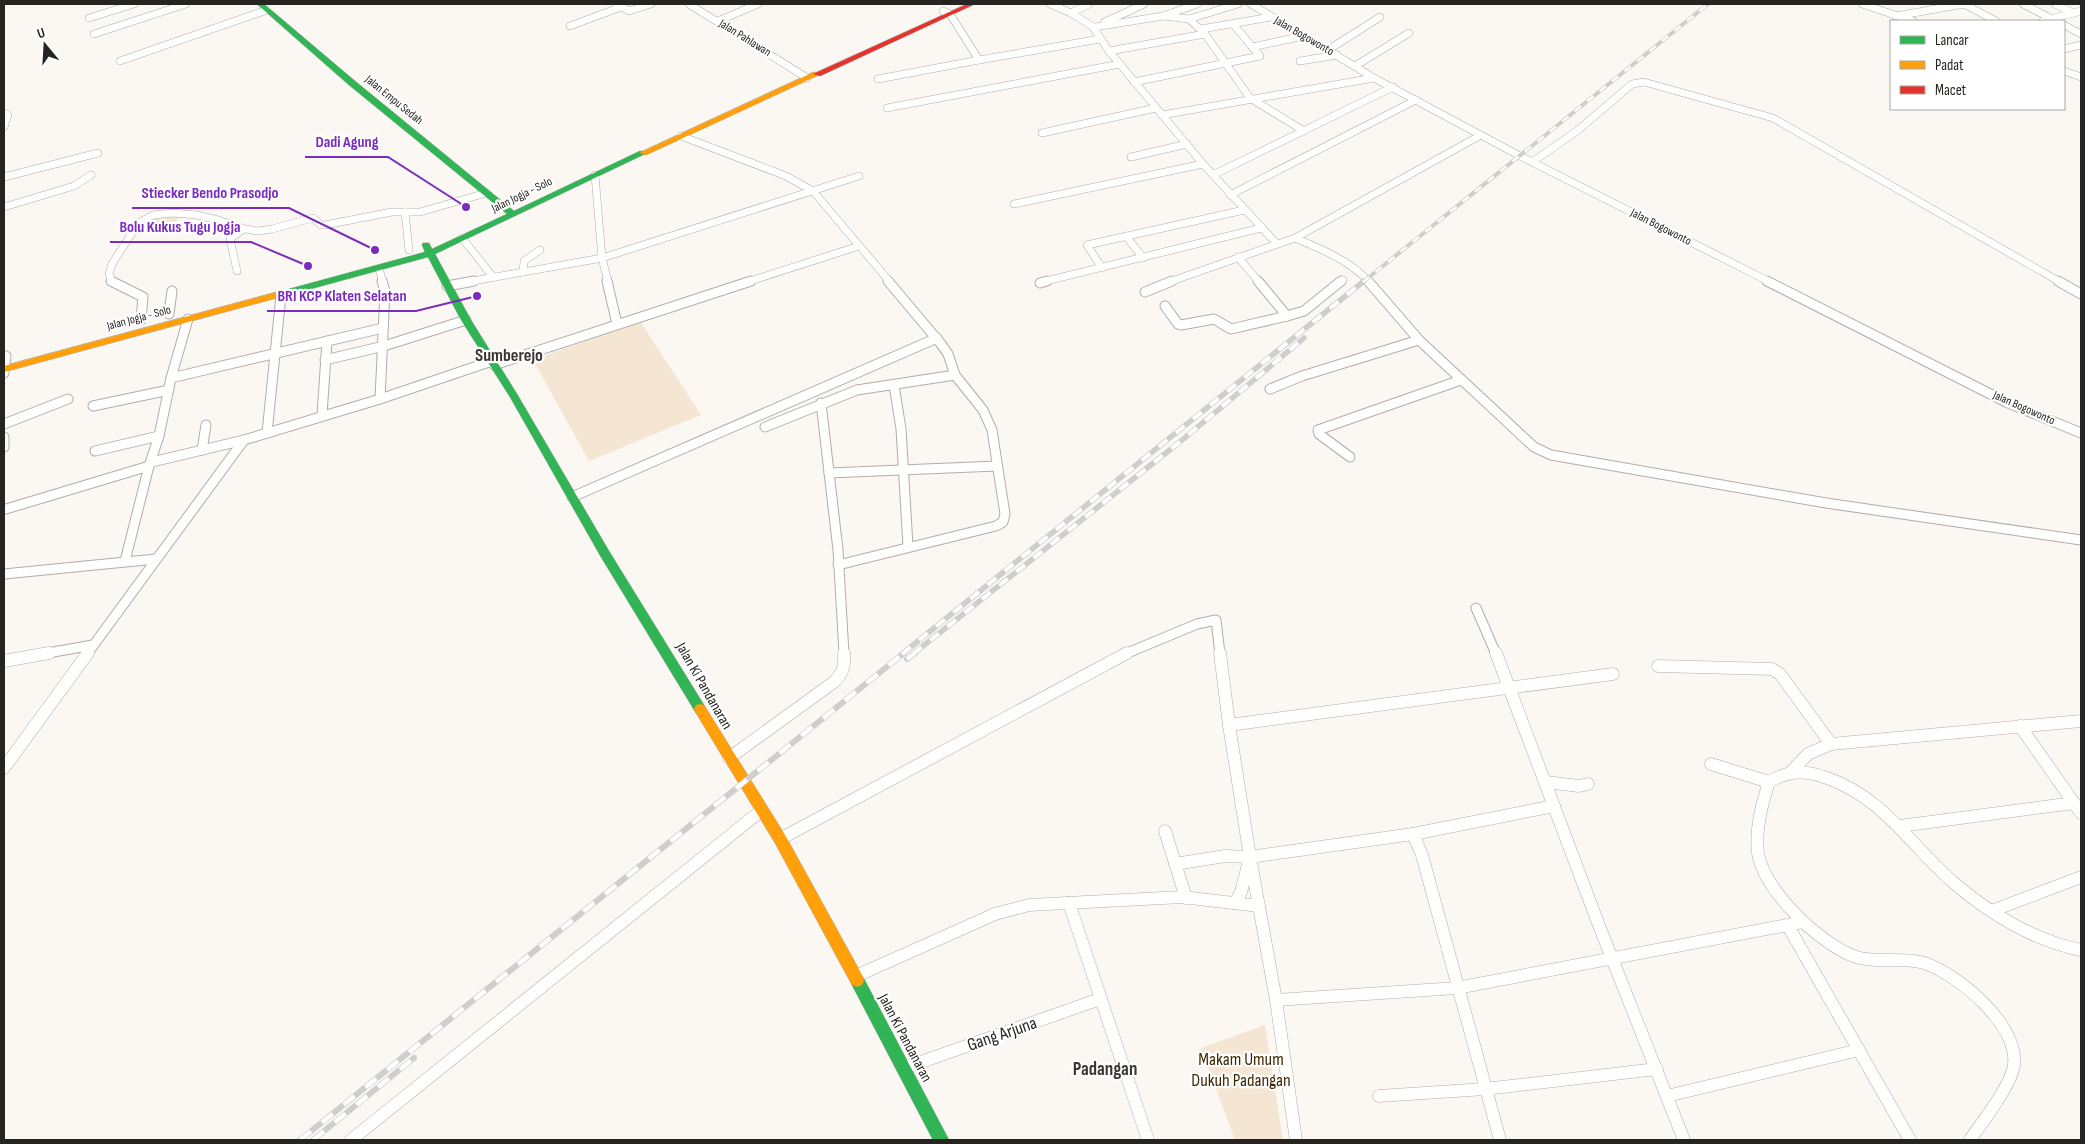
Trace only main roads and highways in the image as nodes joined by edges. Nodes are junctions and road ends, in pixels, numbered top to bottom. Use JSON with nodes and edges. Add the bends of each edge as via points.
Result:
{"nodes":[{"id":1,"x":959,"y":4,"type":"edge"},
{"id":2,"x":972,"y":4,"type":"edge"},
{"id":3,"x":264,"y":7,"type":"edge"},
{"id":4,"x":946,"y":13,"type":"junction"},
{"id":5,"x":804,"y":76,"type":"junction"},
{"id":6,"x":509,"y":212,"type":"junction"},
{"id":7,"x":428,"y":249,"type":"junction"},
{"id":8,"x":5,"y":365,"type":"edge"},
{"id":9,"x":941,"y":1140,"type":"edge"}],
"edges":[{"from":1,"to":4,"type":"main road","name":"Jalan Jogja - Solo"},
{"from":2,"to":4,"type":"main road","name":"Jalan Jogja - Solo"},
{"from":3,"to":6,"type":"main road","name":"Jalan Empu Sedah"},
{"from":4,"to":5,"type":"main road","name":"Jalan Jogja - Solo"},
{"from":5,"to":6,"type":"main road","name":"Jalan Jogja - Solo"},
{"from":5,"to":6,"type":"main road","name":"Jalan Jogja - Solo","via":[[681,136]]},
{"from":6,"to":7,"type":"main road","name":"Jalan Jogja - Solo"},
{"from":6,"to":7,"type":"main road","name":"Jalan Jogja - Solo","via":[[462,238]]},
{"from":7,"to":8,"type":"main road","name":"Jalan Jogja - Solo","via":[[379,269]]},
{"from":7,"to":8,"type":"main road","name":"Jalan Jogja - Solo","via":[[409,250],[141,320]]},
{"from":7,"to":9,"type":"main road","name":"Jalan Ki Pandanaran","via":[[466,320],[780,839]]}]}
